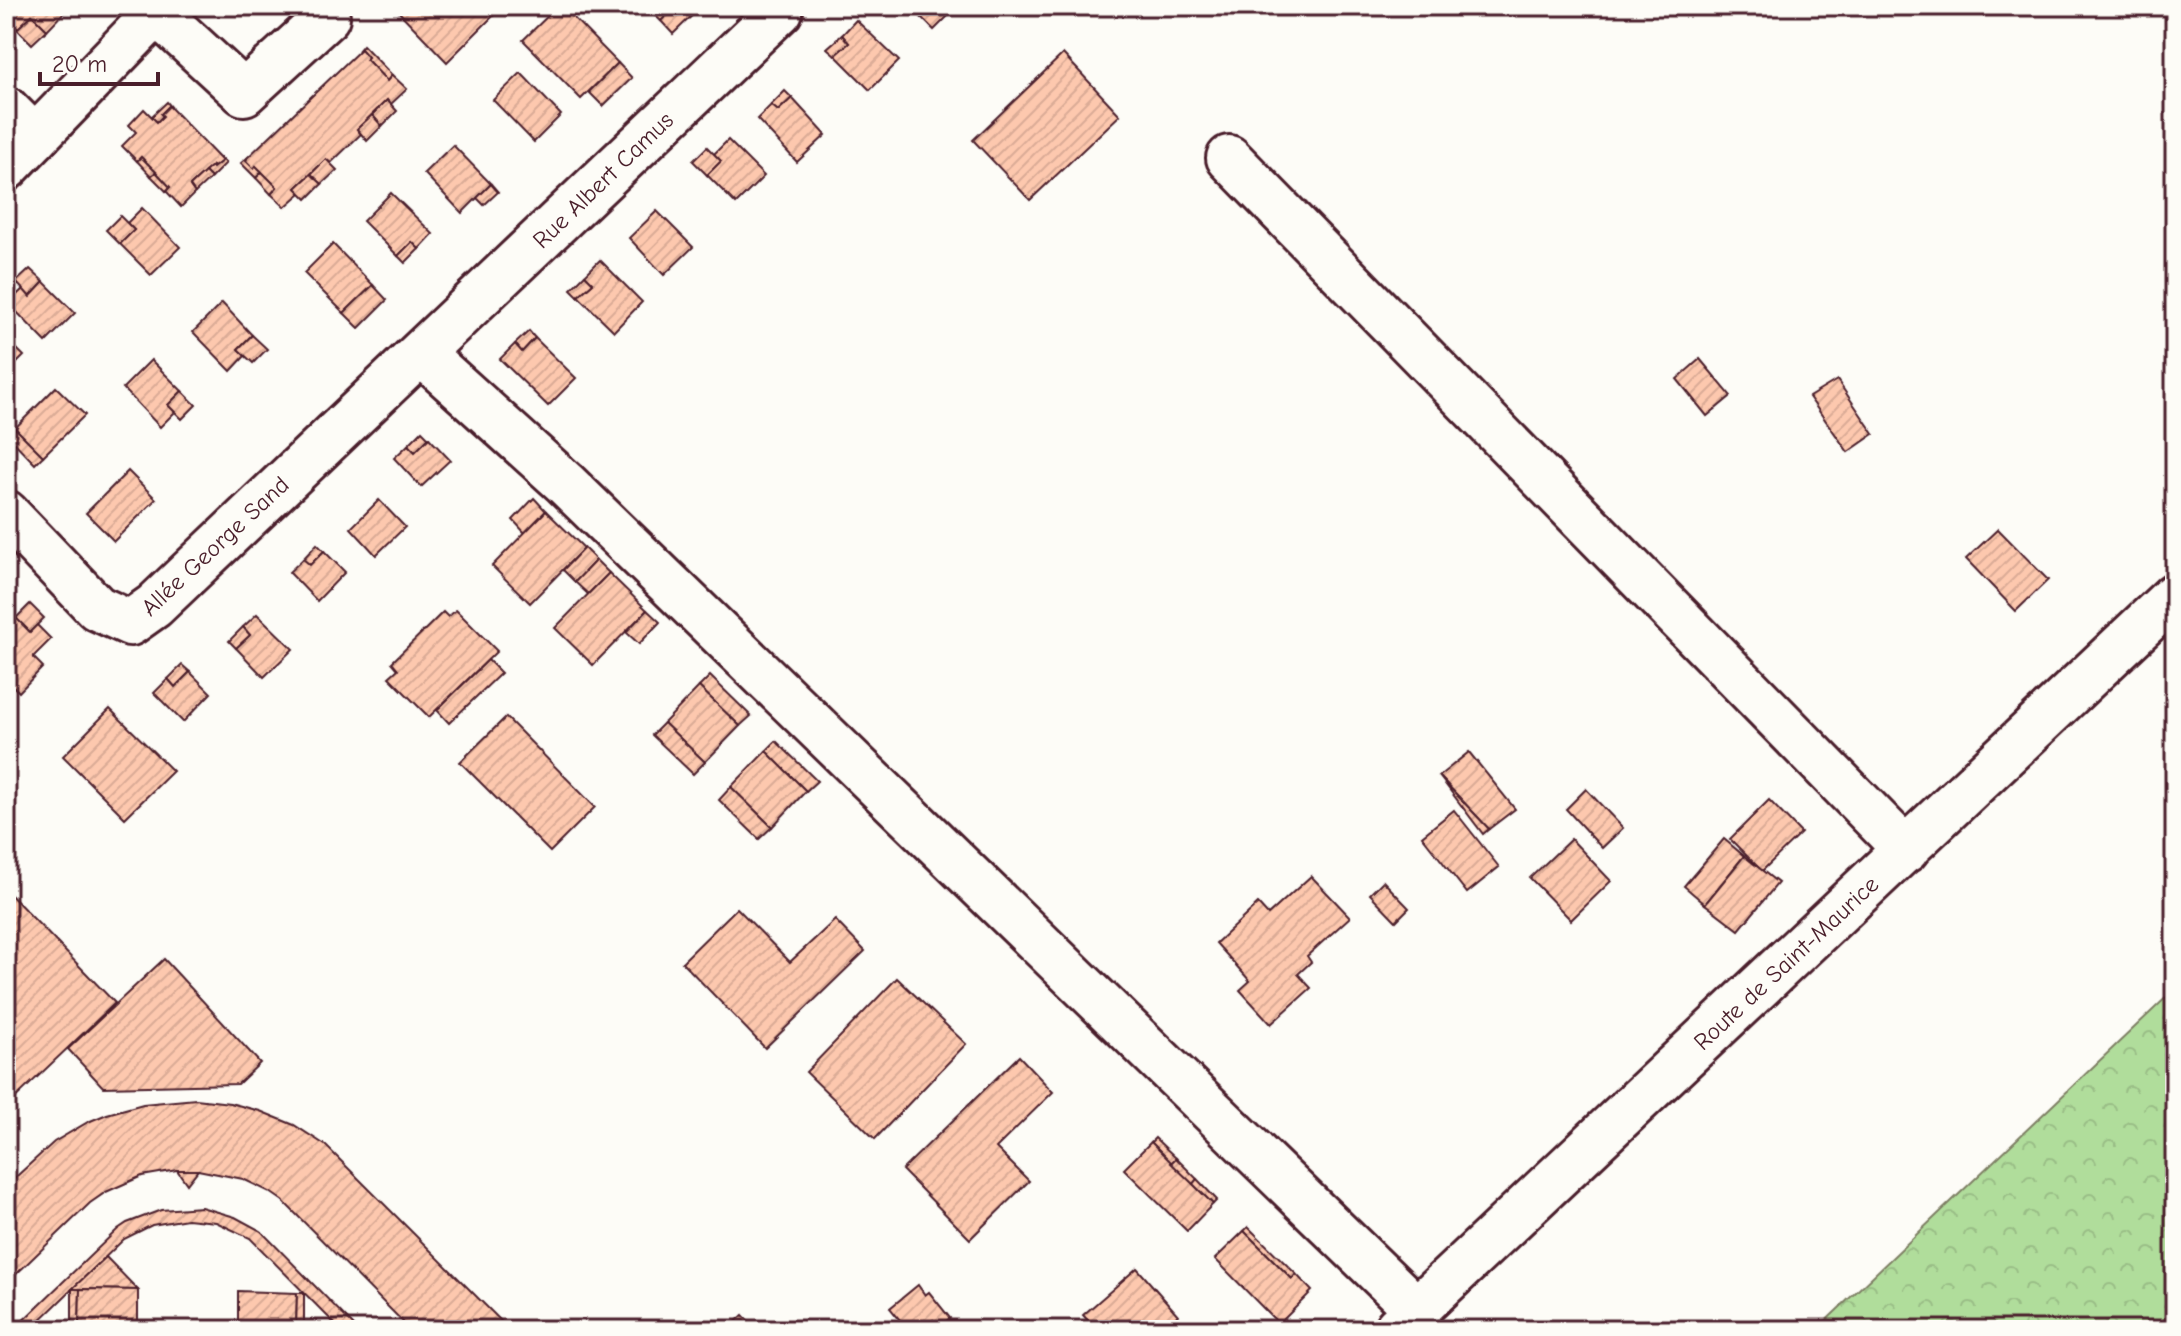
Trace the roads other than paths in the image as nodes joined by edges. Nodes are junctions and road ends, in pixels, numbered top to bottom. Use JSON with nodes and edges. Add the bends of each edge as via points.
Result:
{"nodes":[{"id":1,"x":314,"y":6,"type":"edge"},
{"id":2,"x":775,"y":6,"type":"edge"},
{"id":3,"x":159,"y":9,"type":"edge"},
{"id":4,"x":16,"y":138,"type":"edge"},
{"id":5,"x":1229,"y":158,"type":"dead end"},
{"id":6,"x":421,"y":353,"type":"junction"},
{"id":7,"x":6,"y":513,"type":"edge"},
{"id":8,"x":2175,"y":595,"type":"edge"},
{"id":9,"x":1906,"y":850,"type":"junction"},
{"id":10,"x":1406,"y":1320,"type":"edge"}],
"edges":[{"from":1,"to":3,"type":"street","via":[[327,17],[244,93]]},
{"from":2,"to":6,"type":"street","name":"Rue Albert Camus","via":[[780,11]]},
{"from":3,"to":4,"type":"street"},
{"from":5,"to":9,"type":"street"},
{"from":6,"to":7,"type":"street","name":"Allée George Sand","via":[[130,623],[97,608]]},
{"from":6,"to":10,"type":"street","via":[[577,494]]},
{"from":8,"to":9,"type":"street","name":"Route de Saint-Maurice"},
{"from":9,"to":10,"type":"street","name":"Route de Saint-Maurice"}]}
